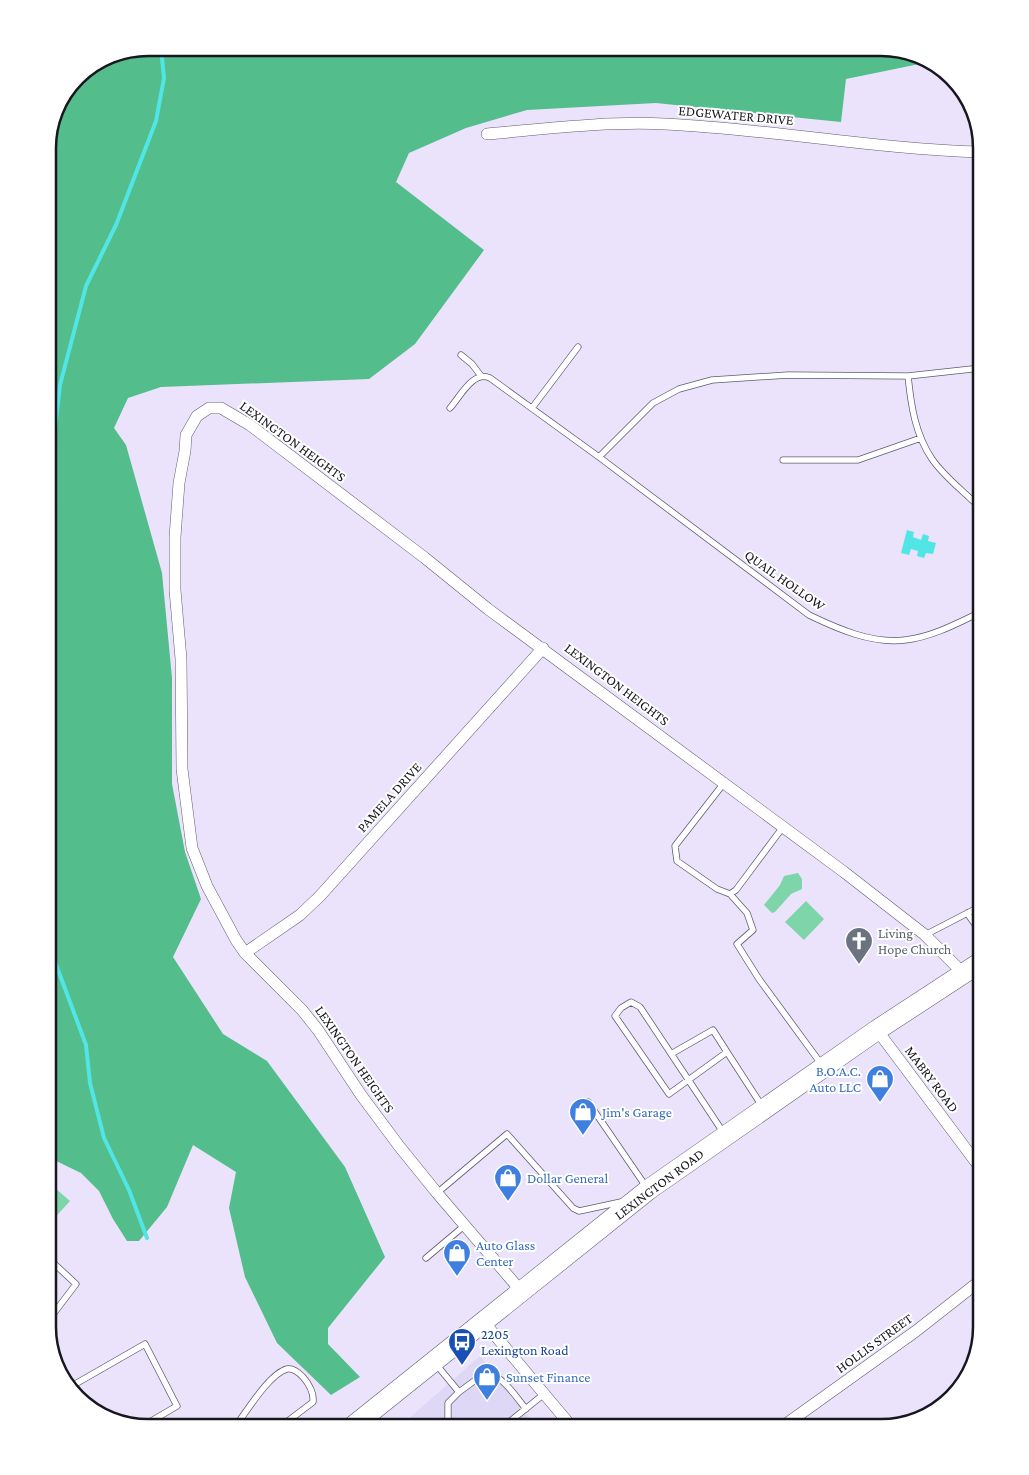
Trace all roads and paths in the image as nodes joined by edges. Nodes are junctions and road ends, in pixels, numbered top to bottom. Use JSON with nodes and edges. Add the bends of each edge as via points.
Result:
{"nodes":[{"id":1,"x":487,"y":134,"type":"dead end"},
{"id":2,"x":973,"y":152,"type":"edge"},
{"id":3,"x":578,"y":347,"type":"dead end"},
{"id":4,"x":461,"y":355,"type":"dead end"},
{"id":5,"x":973,"y":369,"type":"edge"},
{"id":6,"x":481,"y":376,"type":"junction"},
{"id":7,"x":908,"y":376,"type":"junction"},
{"id":8,"x":450,"y":408,"type":"dead end"},
{"id":9,"x":532,"y":408,"type":"junction"},
{"id":10,"x":920,"y":438,"type":"junction"},
{"id":11,"x":599,"y":458,"type":"junction"},
{"id":12,"x":783,"y":460,"type":"dead end"},
{"id":13,"x":973,"y":501,"type":"edge"},
{"id":14,"x":973,"y":616,"type":"edge"},
{"id":15,"x":543,"y":648,"type":"junction"},
{"id":16,"x":724,"y":783,"type":"junction"},
{"id":17,"x":783,"y":827,"type":"junction"},
{"id":18,"x":730,"y":894,"type":"junction"},
{"id":19,"x":973,"y":910,"type":"edge"},
{"id":20,"x":967,"y":913,"type":"junction"},
{"id":21,"x":973,"y":921,"type":"edge"},
{"id":22,"x":925,"y":935,"type":"junction"},
{"id":23,"x":245,"y":953,"type":"junction"},
{"id":24,"x":973,"y":967,"type":"edge"},
{"id":25,"x":963,"y":973,"type":"junction"},
{"id":26,"x":878,"y":1030,"type":"junction"},
{"id":27,"x":727,"y":1052,"type":"junction"},
{"id":28,"x":671,"y":1054,"type":"junction"},
{"id":29,"x":823,"y":1067,"type":"junction"},
{"id":30,"x":688,"y":1080,"type":"junction"},
{"id":31,"x":588,"y":1102,"type":"dead end"},
{"id":32,"x":764,"y":1108,"type":"junction"},
{"id":33,"x":725,"y":1135,"type":"junction"},
{"id":34,"x":973,"y":1157,"type":"edge"},
{"id":35,"x":437,"y":1193,"type":"junction"},
{"id":36,"x":642,"y":1194,"type":"junction"},
{"id":37,"x":464,"y":1226,"type":"junction"},
{"id":38,"x":426,"y":1258,"type":"dead end"},
{"id":39,"x":56,"y":1265,"type":"edge"},
{"id":40,"x":973,"y":1287,"type":"edge"},
{"id":41,"x":521,"y":1291,"type":"junction"},
{"id":42,"x":56,"y":1310,"type":"edge"},
{"id":43,"x":483,"y":1321,"type":"junction"},
{"id":44,"x":434,"y":1362,"type":"junction"},
{"id":45,"x":76,"y":1384,"type":"edge"},
{"id":46,"x":459,"y":1392,"type":"junction"},
{"id":47,"x":544,"y":1394,"type":"junction"},
{"id":48,"x":526,"y":1409,"type":"junction"},
{"id":49,"x":154,"y":1419,"type":"edge"},
{"id":50,"x":241,"y":1419,"type":"edge"},
{"id":51,"x":291,"y":1419,"type":"edge"},
{"id":52,"x":362,"y":1419,"type":"edge"},
{"id":53,"x":448,"y":1419,"type":"edge"},
{"id":54,"x":513,"y":1419,"type":"edge"},
{"id":55,"x":565,"y":1419,"type":"edge"},
{"id":56,"x":794,"y":1419,"type":"edge"}],
"edges":[{"from":1,"to":2,"type":"street","name":"EDGEWATER DRIVE","via":[[594,125],[662,124]]},
{"from":3,"to":9,"type":"lane"},
{"from":4,"to":6,"type":"lane"},
{"from":5,"to":7,"type":"lane"},
{"from":6,"to":8,"type":"lane","via":[[471,382]]},
{"from":6,"to":9,"type":"lane","name":"QUAIL HOLLOW","via":[[490,378]]},
{"from":7,"to":10,"type":"lane","via":[[911,406]]},
{"from":7,"to":11,"type":"lane","via":[[788,375],[712,380],[679,389],[653,403]]},
{"from":9,"to":11,"type":"lane","name":"QUAIL HOLLOW"},
{"from":10,"to":12,"type":"lane","via":[[858,460]]},
{"from":10,"to":13,"type":"lane","via":[[946,476]]},
{"from":11,"to":14,"type":"lane","name":"QUAIL HOLLOW","via":[[809,615],[833,627],[871,639],[905,640],[953,626]]},
{"from":15,"to":16,"type":"street","name":"LEXINGTON HEIGHTS"},
{"from":15,"to":23,"type":"street","name":"PAMELA DRIVE","via":[[320,896],[300,915]]},
{"from":15,"to":23,"type":"street","name":"LEXINGTON HEIGHTS","via":[[250,425],[221,408],[209,408],[197,416],[186,435],[175,537],[182,768],[192,848],[208,886]]},
{"from":16,"to":17,"type":"street","name":"LEXINGTON HEIGHTS"},
{"from":16,"to":18,"type":"lane","via":[[675,846],[677,861],[717,889]]},
{"from":17,"to":18,"type":"lane"},
{"from":17,"to":22,"type":"street","name":"LEXINGTON HEIGHTS"},
{"from":18,"to":29,"type":"lane","via":[[747,913],[753,930],[737,944]]},
{"from":19,"to":20,"type":"lane"},
{"from":20,"to":21,"type":"lane"},
{"from":20,"to":22,"type":"lane"},
{"from":22,"to":25,"type":"street","name":"LEXINGTON HEIGHTS"},
{"from":23,"to":35,"type":"street","name":"LEXINGTON HEIGHTS","via":[[313,1023],[361,1095]]},
{"from":24,"to":25,"type":"highway","name":"LEXINGTON ROAD"},
{"from":25,"to":26,"type":"highway","name":"LEXINGTON ROAD"},
{"from":26,"to":29,"type":"highway","name":"LEXINGTON ROAD"},
{"from":26,"to":34,"type":"street","name":"MABRY ROAD"},
{"from":27,"to":28,"type":"lane","via":[[713,1030]]},
{"from":27,"to":30,"type":"lane"},
{"from":27,"to":32,"type":"lane"},
{"from":28,"to":30,"type":"lane"},
{"from":28,"to":30,"type":"lane","via":[[640,1007],[631,1002],[621,1008],[615,1016],[669,1094]]},
{"from":29,"to":32,"type":"highway","name":"LEXINGTON ROAD"},
{"from":30,"to":33,"type":"lane"},
{"from":31,"to":36,"type":"lane"},
{"from":32,"to":33,"type":"highway","name":"LEXINGTON ROAD"},
{"from":33,"to":36,"type":"highway","name":"LEXINGTON ROAD"},
{"from":35,"to":36,"type":"lane","via":[[507,1134],[579,1211]]},
{"from":35,"to":37,"type":"street","name":"LEXINGTON HEIGHTS"},
{"from":36,"to":41,"type":"highway","name":"LEXINGTON ROAD"},
{"from":37,"to":38,"type":"lane"},
{"from":37,"to":41,"type":"street","name":"LEXINGTON HEIGHTS"},
{"from":39,"to":42,"type":"lane","via":[[76,1284]]},
{"from":40,"to":56,"type":"street","name":"HOLLIS STREET"},
{"from":41,"to":43,"type":"highway","name":"LEXINGTON ROAD"},
{"from":43,"to":44,"type":"highway","name":"LEXINGTON ROAD"},
{"from":43,"to":47,"type":"street"},
{"from":44,"to":46,"type":"lane"},
{"from":44,"to":52,"type":"highway","name":"LEXINGTON ROAD"},
{"from":45,"to":49,"type":"lane","via":[[145,1344],[176,1406]]},
{"from":46,"to":48,"type":"lane","via":[[489,1372],[507,1385]]},
{"from":46,"to":53,"type":"lane","via":[[448,1403]]},
{"from":47,"to":48,"type":"lane"},
{"from":47,"to":55,"type":"street"},
{"from":48,"to":54,"type":"lane"},
{"from":50,"to":51,"type":"lane","via":[[277,1374],[288,1368],[304,1378],[314,1395],[313,1402]]}]}
